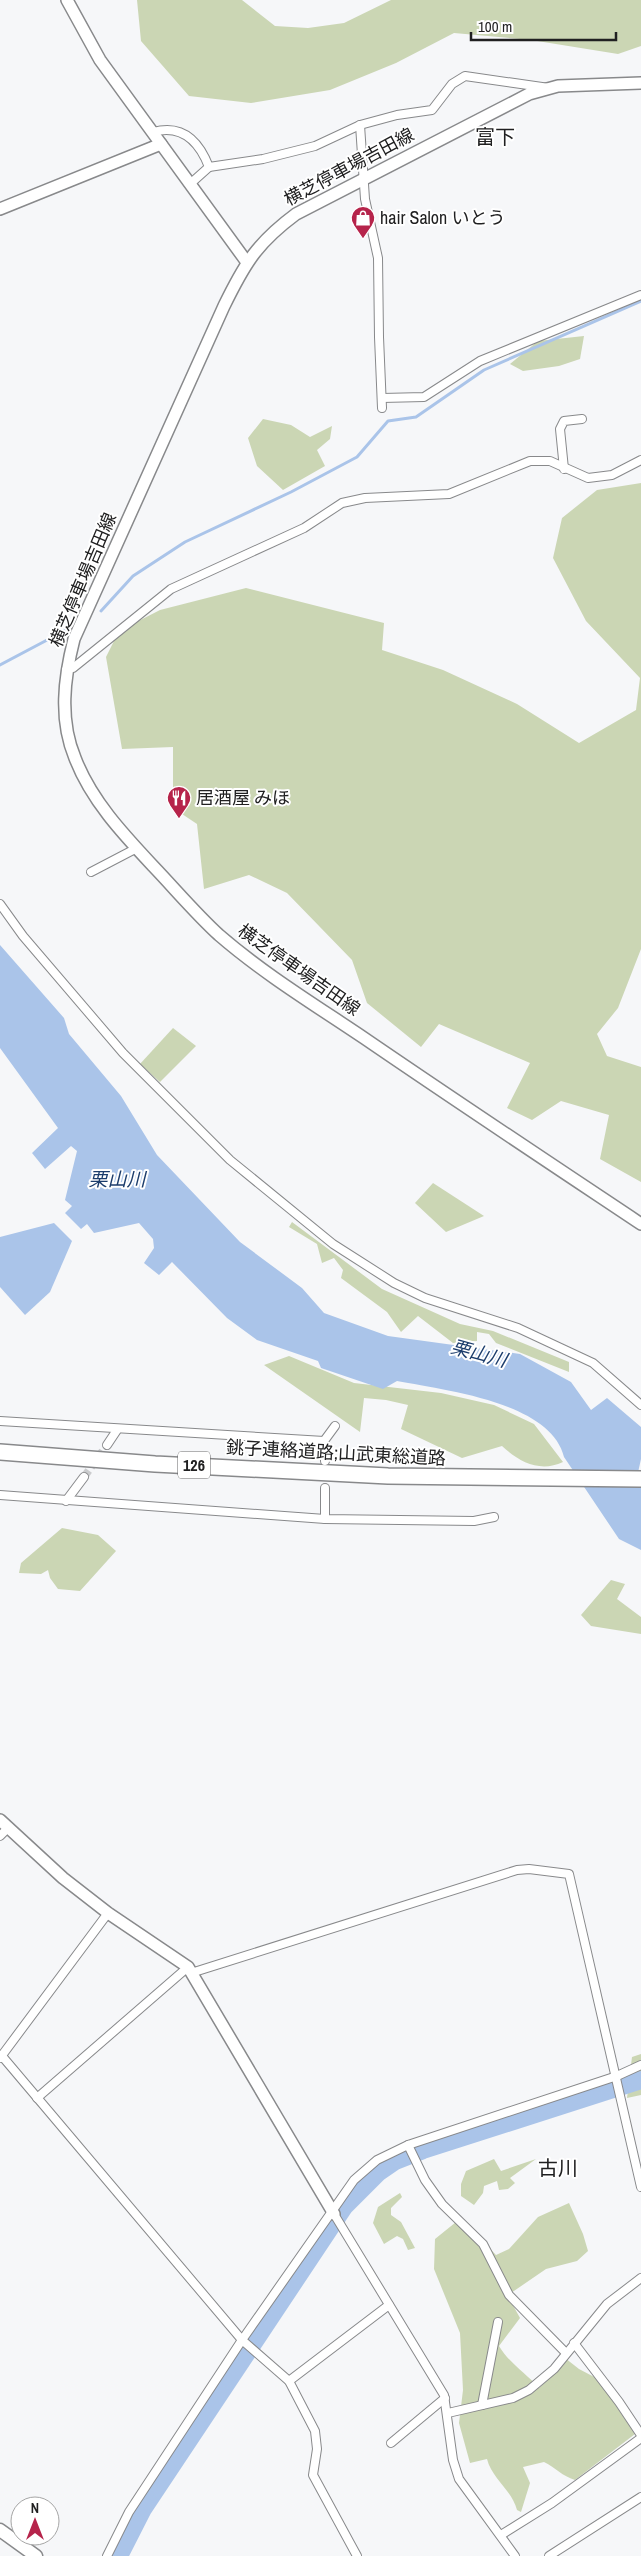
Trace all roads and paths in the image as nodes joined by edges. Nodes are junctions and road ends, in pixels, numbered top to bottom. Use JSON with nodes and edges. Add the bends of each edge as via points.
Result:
{"nodes":[{"id":1,"x":71,"y":1,"type":"edge"},
{"id":2,"x":641,"y":83,"type":"edge"},
{"id":3,"x":549,"y":88,"type":"junction"},
{"id":4,"x":360,"y":125,"type":"junction"},
{"id":5,"x":153,"y":132,"type":"junction"},
{"id":6,"x":161,"y":144,"type":"junction"},
{"id":7,"x":209,"y":167,"type":"junction"},
{"id":8,"x":364,"y":178,"type":"junction"},
{"id":9,"x":190,"y":184,"type":"junction"},
{"id":10,"x":0,"y":209,"type":"edge"},
{"id":11,"x":246,"y":261,"type":"junction"},
{"id":12,"x":641,"y":295,"type":"edge"},
{"id":13,"x":382,"y":398,"type":"junction"},
{"id":14,"x":382,"y":408,"type":"dead end"},
{"id":15,"x":582,"y":419,"type":"dead end"},
{"id":16,"x":641,"y":460,"type":"edge"},
{"id":17,"x":564,"y":469,"type":"junction"},
{"id":18,"x":66,"y":670,"type":"junction"},
{"id":19,"x":137,"y":848,"type":"junction"},
{"id":20,"x":91,"y":872,"type":"dead end"},
{"id":21,"x":0,"y":904,"type":"edge"},
{"id":22,"x":641,"y":1224,"type":"edge"},
{"id":23,"x":641,"y":1405,"type":"edge"},
{"id":24,"x":0,"y":1421,"type":"edge"},
{"id":25,"x":335,"y":1426,"type":"dead end"},
{"id":26,"x":117,"y":1430,"type":"junction"},
{"id":27,"x":324,"y":1441,"type":"junction"},
{"id":28,"x":106,"y":1444,"type":"tunnel mouth"},
{"id":29,"x":0,"y":1452,"type":"edge"},
{"id":30,"x":324,"y":1461,"type":"dead end"},
{"id":31,"x":84,"y":1477,"type":"tunnel mouth"},
{"id":32,"x":641,"y":1479,"type":"edge"},
{"id":33,"x":325,"y":1488,"type":"dead end"},
{"id":34,"x":0,"y":1495,"type":"edge"},
{"id":35,"x":66,"y":1501,"type":"junction"},
{"id":36,"x":494,"y":1517,"type":"dead end"},
{"id":37,"x":325,"y":1519,"type":"junction"},
{"id":38,"x":5,"y":1823,"type":"edge"},
{"id":39,"x":0,"y":1836,"type":"edge"},
{"id":40,"x":108,"y":1913,"type":"junction"},
{"id":41,"x":190,"y":1970,"type":"junction"},
{"id":42,"x":1,"y":2057,"type":"edge"},
{"id":43,"x":641,"y":2065,"type":"edge"},
{"id":44,"x":617,"y":2076,"type":"junction"},
{"id":45,"x":37,"y":2098,"type":"junction"},
{"id":46,"x":408,"y":2145,"type":"junction"},
{"id":47,"x":641,"y":2187,"type":"edge"},
{"id":48,"x":335,"y":2216,"type":"junction"},
{"id":49,"x":641,"y":2278,"type":"edge"},
{"id":50,"x":389,"y":2305,"type":"junction"},
{"id":51,"x":498,"y":2322,"type":"dead end"},
{"id":52,"x":242,"y":2340,"type":"junction"},
{"id":53,"x":574,"y":2343,"type":"junction"},
{"id":54,"x":565,"y":2352,"type":"junction"},
{"id":55,"x":289,"y":2381,"type":"junction"},
{"id":56,"x":445,"y":2398,"type":"junction"},
{"id":57,"x":482,"y":2405,"type":"junction"},
{"id":58,"x":448,"y":2413,"type":"junction"},
{"id":59,"x":641,"y":2436,"type":"edge"},
{"id":60,"x":391,"y":2443,"type":"dead end"},
{"id":61,"x":641,"y":2497,"type":"edge"},
{"id":62,"x":0,"y":2530,"type":"edge"},
{"id":63,"x":501,"y":2535,"type":"junction"},
{"id":64,"x":36,"y":2556,"type":"edge"},
{"id":65,"x":107,"y":2556,"type":"edge"},
{"id":66,"x":357,"y":2556,"type":"edge"},
{"id":67,"x":515,"y":2556,"type":"edge"},
{"id":68,"x":549,"y":2556,"type":"edge"}],
"edges":[{"from":1,"to":5,"type":"main road","via":[[100,60]]},
{"from":2,"to":3,"type":"main road","name":"横芝停車場吉田線"},
{"from":3,"to":4,"type":"street","via":[[466,76],[452,84],[432,110]]},
{"from":3,"to":8,"type":"main road","name":"横芝停車場吉田線","via":[[515,100]]},
{"from":4,"to":7,"type":"street","via":[[315,146],[263,160]]},
{"from":4,"to":8,"type":"street"},
{"from":5,"to":6,"type":"main road"},
{"from":5,"to":7,"type":"street","via":[[167,128],[192,138]]},
{"from":6,"to":9,"type":"main road"},
{"from":6,"to":10,"type":"main road"},
{"from":7,"to":9,"type":"street"},
{"from":8,"to":11,"type":"main road","name":"横芝停車場吉田線","via":[[276,228]]},
{"from":8,"to":13,"type":"street","via":[[365,199],[378,258]]},
{"from":9,"to":11,"type":"main road"},
{"from":11,"to":18,"type":"main road","name":"横芝停車場吉田線","via":[[74,639]]},
{"from":12,"to":13,"type":"street","via":[[480,361],[424,397]]},
{"from":13,"to":14,"type":"street"},
{"from":15,"to":17,"type":"street","via":[[564,421],[560,429]]},
{"from":16,"to":17,"type":"street","via":[[612,476],[588,478]]},
{"from":17,"to":18,"type":"street","via":[[550,462],[530,461],[449,494],[365,498],[342,503],[304,528],[171,589],[73,668]]},
{"from":18,"to":19,"type":"main road","name":"横芝停車場吉田線","via":[[65,720],[73,756],[90,791]]},
{"from":19,"to":20,"type":"street"},
{"from":19,"to":22,"type":"main road","name":"横芝停車場吉田線","via":[[218,934],[277,981]]},
{"from":21,"to":23,"type":"street","via":[[23,936],[123,1053],[230,1160],[333,1244],[394,1283],[425,1298],[518,1328],[593,1362]]},
{"from":24,"to":26,"type":"street"},
{"from":25,"to":27,"type":"street"},
{"from":26,"to":27,"type":"street"},
{"from":26,"to":28,"type":"street"},
{"from":27,"to":30,"type":"street"},
{"from":29,"to":32,"type":"highway","name":"銚子連絡道路;山武東総道路","number":"126","via":[[388,1476]]},
{"from":31,"to":35,"type":"street"},
{"from":33,"to":37,"type":"street"},
{"from":34,"to":35,"type":"street"},
{"from":35,"to":37,"type":"street"},
{"from":36,"to":37,"type":"street","via":[[434,1522]]},
{"from":38,"to":39,"type":"street"},
{"from":38,"to":40,"type":"main road","via":[[63,1878]]},
{"from":40,"to":41,"type":"main road"},
{"from":40,"to":42,"type":"street"},
{"from":41,"to":44,"type":"street","via":[[517,1870],[569,1874]]},
{"from":41,"to":45,"type":"street"},
{"from":41,"to":48,"type":"main road"},
{"from":42,"to":45,"type":"street"},
{"from":43,"to":44,"type":"street"},
{"from":44,"to":46,"type":"street"},
{"from":44,"to":47,"type":"street"},
{"from":45,"to":52,"type":"street"},
{"from":46,"to":48,"type":"street","via":[[378,2160],[354,2180]]},
{"from":46,"to":54,"type":"street","via":[[425,2180],[442,2204],[483,2244],[509,2294]]},
{"from":48,"to":50,"type":"street"},
{"from":48,"to":52,"type":"street"},
{"from":49,"to":53,"type":"street","via":[[607,2304]]},
{"from":50,"to":55,"type":"street"},
{"from":50,"to":56,"type":"street"},
{"from":51,"to":57,"type":"street"},
{"from":52,"to":55,"type":"street"},
{"from":52,"to":65,"type":"street","via":[[129,2512]]},
{"from":53,"to":54,"type":"street"},
{"from":53,"to":59,"type":"street"},
{"from":54,"to":57,"type":"street","via":[[554,2369],[529,2390],[513,2398]]},
{"from":55,"to":66,"type":"street","via":[[315,2431],[317,2449],[313,2475]]},
{"from":56,"to":58,"type":"street"},
{"from":56,"to":60,"type":"street"},
{"from":57,"to":58,"type":"street"},
{"from":58,"to":63,"type":"street","via":[[453,2460],[459,2479]]},
{"from":59,"to":63,"type":"street","via":[[552,2502]]},
{"from":61,"to":68,"type":"street"},
{"from":62,"to":64,"type":"main road"},
{"from":63,"to":67,"type":"street"}]}
